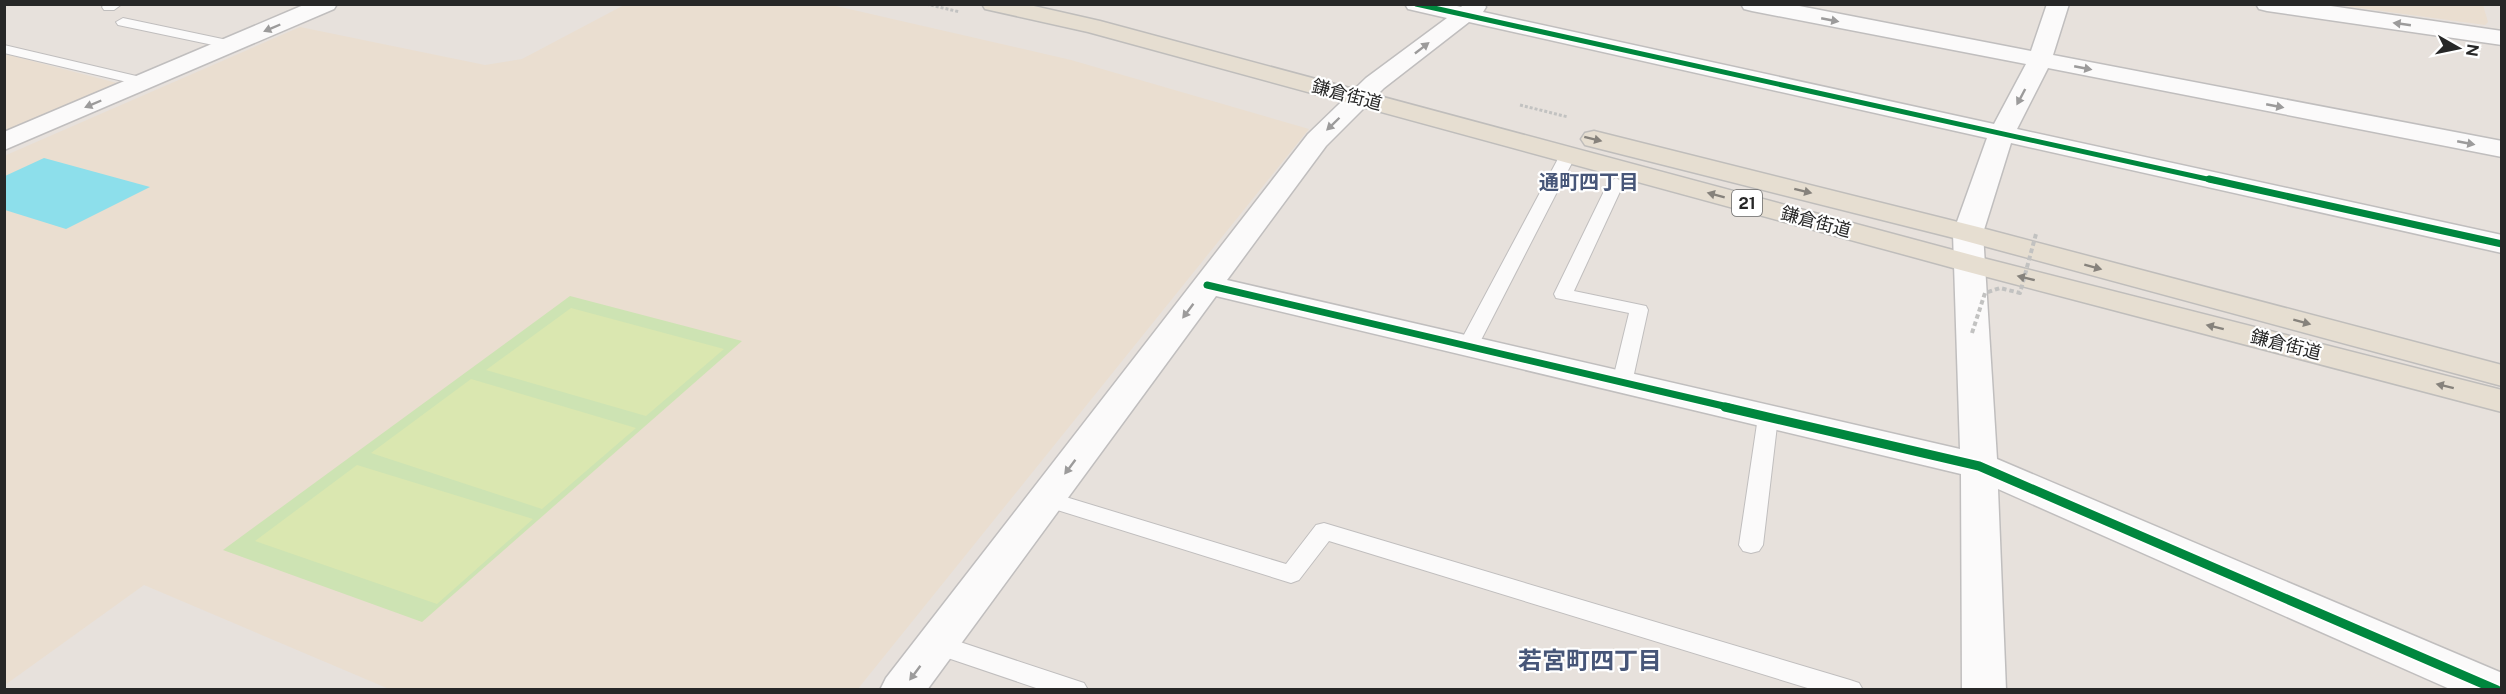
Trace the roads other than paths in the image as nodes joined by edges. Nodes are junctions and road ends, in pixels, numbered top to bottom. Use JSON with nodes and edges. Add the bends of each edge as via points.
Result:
{"nodes":[{"id":1,"x":326,"y":4,"type":"edge"},
{"id":2,"x":993,"y":4,"type":"edge"},
{"id":3,"x":1069,"y":4,"type":"edge"},
{"id":4,"x":1416,"y":4,"type":"edge"},
{"id":5,"x":1752,"y":4,"type":"edge"},
{"id":6,"x":2058,"y":4,"type":"edge"},
{"id":7,"x":2267,"y":4,"type":"edge"},
{"id":8,"x":1471,"y":10,"type":"edge"},
{"id":9,"x":123,"y":22,"type":"dead end"},
{"id":10,"x":2502,"y":38,"type":"edge"},
{"id":11,"x":232,"y":45,"type":"junction"},
{"id":12,"x":4,"y":49,"type":"edge"},
{"id":13,"x":2040,"y":60,"type":"junction"},
{"id":14,"x":144,"y":82,"type":"junction"},
{"id":15,"x":1367,"y":91,"type":"junction"},
{"id":16,"x":2001,"y":135,"type":"junction"},
{"id":17,"x":4,"y":142,"type":"edge"},
{"id":18,"x":2502,"y":150,"type":"edge"},
{"id":19,"x":1568,"y":155,"type":"junction"},
{"id":20,"x":1616,"y":183,"type":"dead end"},
{"id":21,"x":2502,"y":244,"type":"edge"},
{"id":22,"x":1968,"y":248,"type":"junction"},
{"id":23,"x":1207,"y":285,"type":"junction"},
{"id":24,"x":1468,"y":346,"type":"junction"},
{"id":25,"x":2502,"y":376,"type":"edge"},
{"id":26,"x":1622,"y":383,"type":"junction"},
{"id":27,"x":2502,"y":401,"type":"edge"},
{"id":28,"x":1768,"y":417,"type":"junction"},
{"id":29,"x":1979,"y":466,"type":"junction"},
{"id":30,"x":1046,"y":499,"type":"junction"},
{"id":31,"x":1751,"y":546,"type":"dead end"},
{"id":32,"x":936,"y":644,"type":"junction"},
{"id":33,"x":902,"y":690,"type":"edge"},
{"id":34,"x":1075,"y":690,"type":"edge"},
{"id":35,"x":1850,"y":690,"type":"edge"},
{"id":36,"x":1984,"y":690,"type":"edge"},
{"id":37,"x":2497,"y":690,"type":"edge"}],
"edges":[{"from":1,"to":11,"type":"street","one_way":true},
{"from":2,"to":15,"type":"main road","name":"鎌倉街道","number":"21"},
{"from":3,"to":15,"type":"main road","name":"鎌倉街道","number":"21"},
{"from":4,"to":8,"type":"street"},
{"from":5,"to":13,"type":"street","one_way":true},
{"from":6,"to":13,"type":"street"},
{"from":10,"to":7,"type":"street","one_way":true},
{"from":15,"to":8,"type":"street","one_way":true},
{"from":8,"to":16,"type":"street"},
{"from":9,"to":11,"type":"lane"},
{"from":11,"to":14,"type":"street"},
{"from":12,"to":14,"type":"lane"},
{"from":13,"to":16,"type":"street","one_way":true},
{"from":13,"to":18,"type":"street","one_way":true},
{"from":14,"to":17,"type":"street","one_way":true},
{"from":15,"to":19,"type":"main road","name":"鎌倉街道","number":"21"},
{"from":15,"to":22,"type":"main road","name":"鎌倉街道","number":"21","one_way":true},
{"from":15,"to":23,"type":"street","one_way":true,"via":[[1317,140]]},
{"from":16,"to":21,"type":"street"},
{"from":16,"to":22,"type":"street"},
{"from":22,"to":19,"type":"main road","name":"鎌倉街道","number":"21","one_way":true},
{"from":19,"to":24,"type":"lane"},
{"from":20,"to":26,"type":"lane","via":[[1563,294],[1639,310]]},
{"from":22,"to":25,"type":"main road","name":"鎌倉街道","number":"21","one_way":true},
{"from":27,"to":22,"type":"main road","name":"鎌倉街道","number":"21","one_way":true},
{"from":22,"to":29,"type":"street"},
{"from":23,"to":24,"type":"street"},
{"from":23,"to":30,"type":"street","one_way":true},
{"from":24,"to":26,"type":"street"},
{"from":26,"to":28,"type":"street"},
{"from":28,"to":29,"type":"street"},
{"from":28,"to":31,"type":"lane"},
{"from":29,"to":36,"type":"street"},
{"from":29,"to":37,"type":"street"},
{"from":30,"to":32,"type":"street"},
{"from":30,"to":35,"type":"lane","via":[[1291,574],[1324,531]]},
{"from":32,"to":33,"type":"street","one_way":true},
{"from":32,"to":34,"type":"lane"}]}
